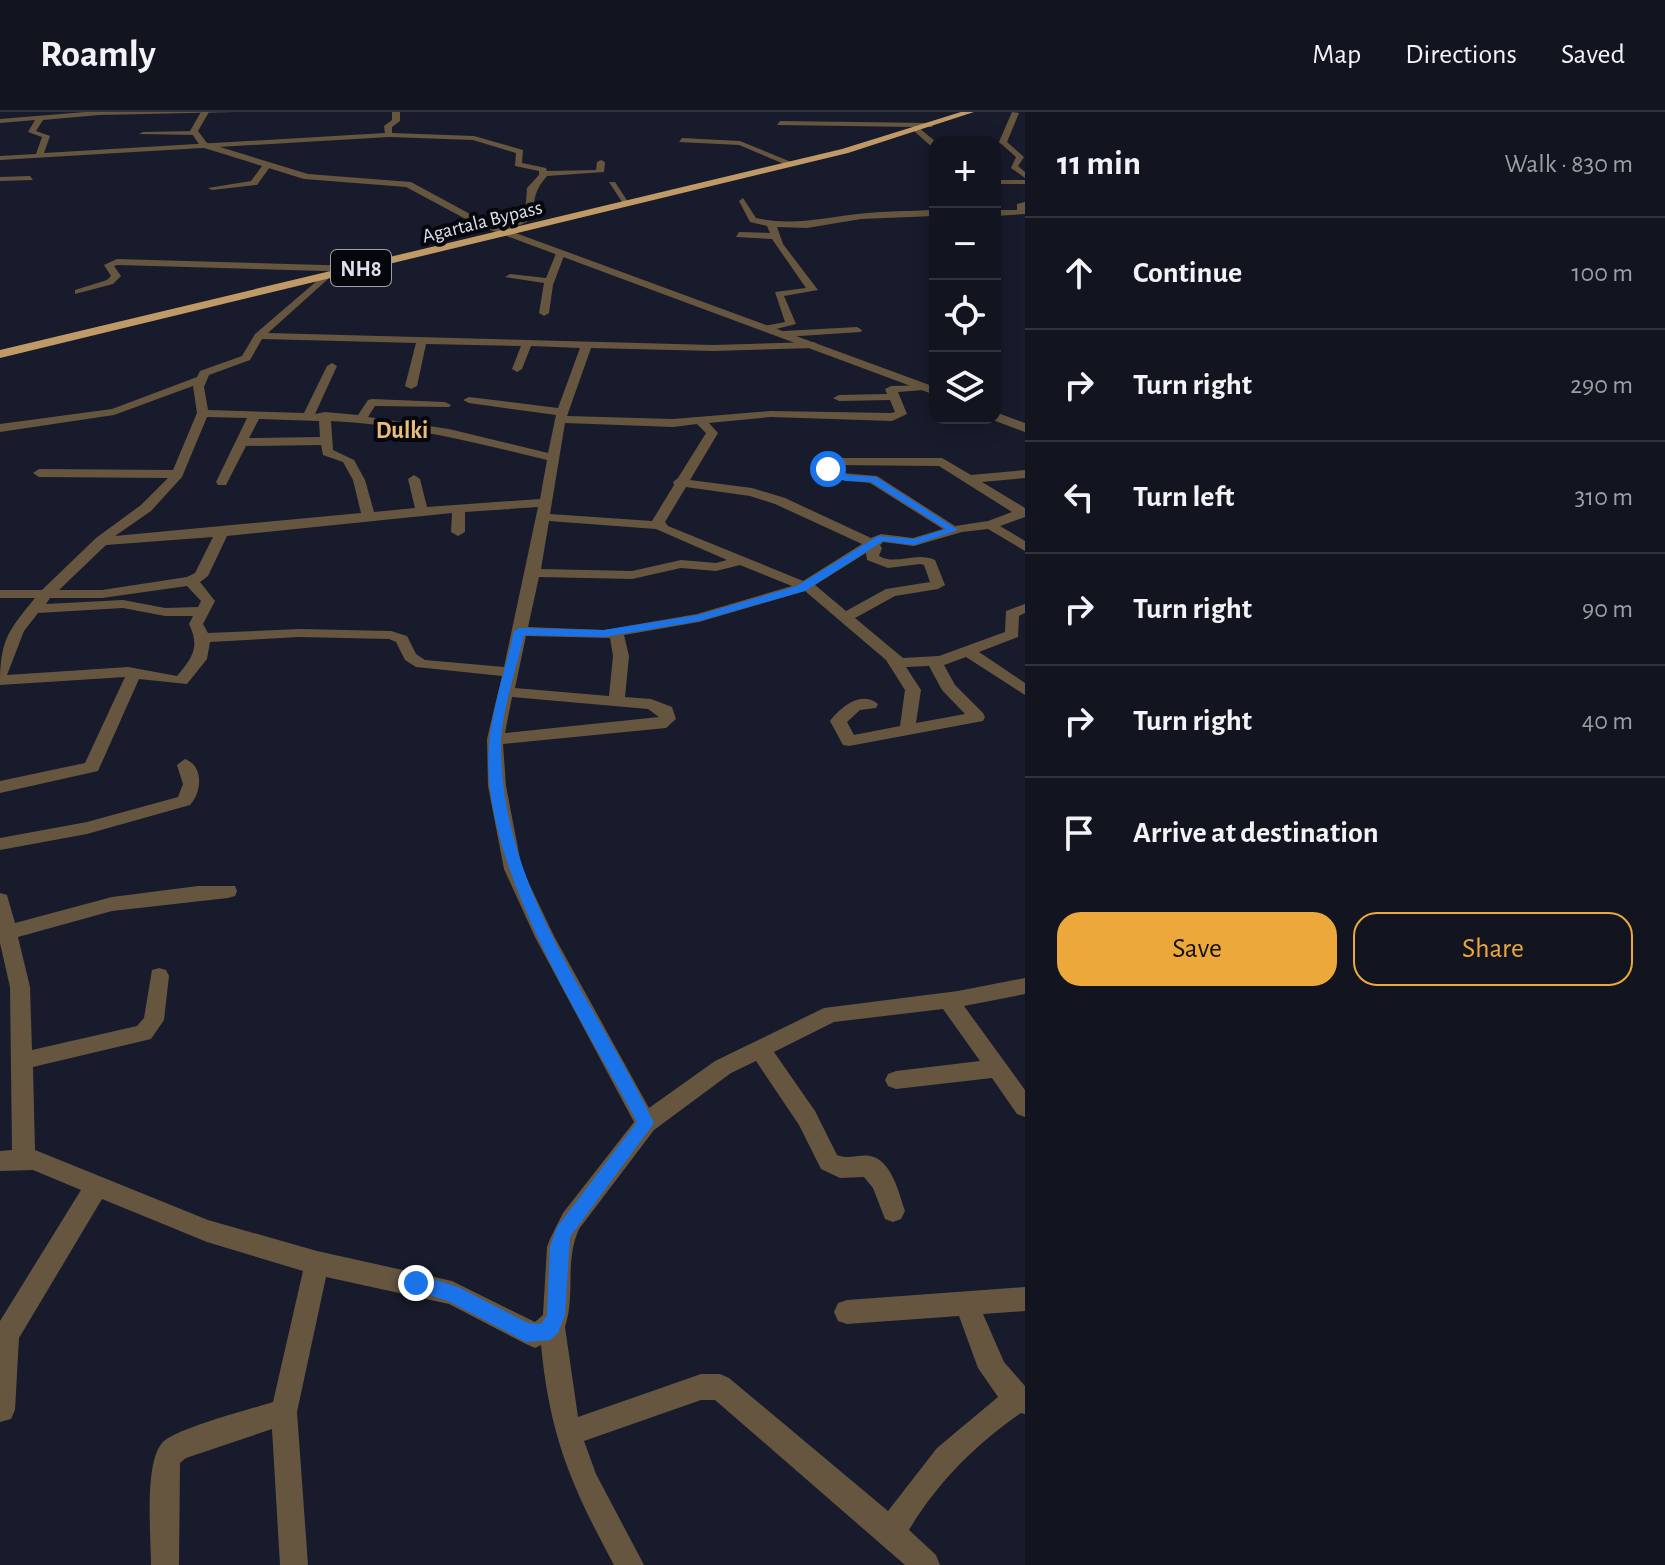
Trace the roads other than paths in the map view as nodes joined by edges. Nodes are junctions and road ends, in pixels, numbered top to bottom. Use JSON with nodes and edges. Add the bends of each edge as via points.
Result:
{"nodes":[{"id":1,"x":205,"y":112,"type":"edge"},
{"id":2,"x":232,"y":112,"type":"edge"},
{"id":3,"x":396,"y":112,"type":"edge"},
{"id":4,"x":970,"y":112,"type":"edge"},
{"id":5,"x":1014,"y":112,"type":"edge"},
{"id":6,"x":1025,"y":115,"type":"edge"},
{"id":7,"x":40,"y":118,"type":"junction"},
{"id":8,"x":0,"y":121,"type":"edge"},
{"id":9,"x":780,"y":123,"type":"dead end"},
{"id":10,"x":930,"y":125,"type":"junction"},
{"id":11,"x":917,"y":129,"type":"junction"},
{"id":12,"x":195,"y":133,"type":"junction"},
{"id":13,"x":143,"y":134,"type":"dead end"},
{"id":14,"x":389,"y":135,"type":"junction"},
{"id":15,"x":364,"y":137,"type":"junction"},
{"id":16,"x":682,"y":140,"type":"dead end"},
{"id":17,"x":929,"y":140,"type":"edge"},
{"id":18,"x":204,"y":145,"type":"junction"},
{"id":19,"x":371,"y":147,"type":"dead end"},
{"id":20,"x":112,"y":150,"type":"junction"},
{"id":21,"x":39,"y":155,"type":"junction"},
{"id":22,"x":0,"y":158,"type":"edge"},
{"id":23,"x":601,"y":162,"type":"dead end"},
{"id":24,"x":113,"y":164,"type":"dead end"},
{"id":25,"x":268,"y":164,"type":"junction"},
{"id":26,"x":792,"y":164,"type":"junction"},
{"id":27,"x":543,"y":174,"type":"junction"},
{"id":28,"x":1025,"y":176,"type":"edge"},
{"id":29,"x":30,"y":178,"type":"dead end"},
{"id":30,"x":0,"y":179,"type":"edge"},
{"id":31,"x":1001,"y":182,"type":"edge"},
{"id":32,"x":1025,"y":182,"type":"edge"},
{"id":33,"x":612,"y":184,"type":"dead end"},
{"id":34,"x":212,"y":188,"type":"dead end"},
{"id":35,"x":743,"y":201,"type":"dead end"},
{"id":36,"x":627,"y":203,"type":"junction"},
{"id":37,"x":1025,"y":205,"type":"edge"},
{"id":38,"x":929,"y":213,"type":"edge"},
{"id":39,"x":1001,"y":213,"type":"edge"},
{"id":40,"x":771,"y":224,"type":"junction"},
{"id":41,"x":497,"y":228,"type":"junction"},
{"id":42,"x":512,"y":233,"type":"junction"},
{"id":43,"x":739,"y":235,"type":"dead end"},
{"id":44,"x":774,"y":236,"type":"junction"},
{"id":45,"x":560,"y":253,"type":"junction"},
{"id":46,"x":358,"y":269,"type":"junction"},
{"id":47,"x":325,"y":277,"type":"junction"},
{"id":48,"x":510,"y":277,"type":"dead end"},
{"id":49,"x":549,"y":281,"type":"junction"},
{"id":50,"x":78,"y":292,"type":"dead end"},
{"id":51,"x":544,"y":313,"type":"dead end"},
{"id":52,"x":768,"y":328,"type":"junction"},
{"id":53,"x":857,"y":330,"type":"dead end"},
{"id":54,"x":784,"y":334,"type":"junction"},
{"id":55,"x":259,"y":336,"type":"junction"},
{"id":56,"x":422,"y":340,"type":"junction"},
{"id":57,"x":527,"y":344,"type":"junction"},
{"id":58,"x":814,"y":345,"type":"junction"},
{"id":59,"x":586,"y":346,"type":"junction"},
{"id":60,"x":0,"y":354,"type":"edge"},
{"id":61,"x":332,"y":366,"type":"dead end"},
{"id":62,"x":517,"y":369,"type":"dead end"},
{"id":63,"x":199,"y":380,"type":"junction"},
{"id":64,"x":411,"y":386,"type":"dead end"},
{"id":65,"x":929,"y":389,"type":"edge"},
{"id":66,"x":893,"y":397,"type":"junction"},
{"id":67,"x":839,"y":398,"type":"dead end"},
{"id":68,"x":469,"y":400,"type":"dead end"},
{"id":69,"x":445,"y":405,"type":"dead end"},
{"id":70,"x":203,"y":413,"type":"junction"},
{"id":71,"x":255,"y":414,"type":"junction"},
{"id":72,"x":309,"y":415,"type":"junction"},
{"id":73,"x":325,"y":415,"type":"junction"},
{"id":74,"x":561,"y":416,"type":"junction"},
{"id":75,"x":1001,"y":418,"type":"edge"},
{"id":76,"x":361,"y":419,"type":"junction"},
{"id":77,"x":700,"y":421,"type":"junction"},
{"id":78,"x":0,"y":428,"type":"edge"},
{"id":79,"x":1025,"y":428,"type":"edge"},
{"id":80,"x":325,"y":441,"type":"junction"},
{"id":81,"x":241,"y":442,"type":"junction"},
{"id":82,"x":554,"y":458,"type":"junction"},
{"id":83,"x":39,"y":473,"type":"dead end"},
{"id":84,"x":178,"y":474,"type":"junction"},
{"id":85,"x":1025,"y":474,"type":"edge"},
{"id":86,"x":414,"y":479,"type":"dead end"},
{"id":87,"x":969,"y":479,"type":"junction"},
{"id":88,"x":222,"y":482,"type":"dead end"},
{"id":89,"x":679,"y":482,"type":"junction"},
{"id":90,"x":459,"y":507,"type":"junction"},
{"id":91,"x":543,"y":510,"type":"junction"},
{"id":92,"x":422,"y":511,"type":"junction"},
{"id":93,"x":1024,"y":512,"type":"edge"},
{"id":94,"x":369,"y":518,"type":"junction"},
{"id":95,"x":659,"y":525,"type":"junction"},
{"id":96,"x":990,"y":525,"type":"junction"},
{"id":97,"x":953,"y":530,"type":"junction"},
{"id":98,"x":458,"y":532,"type":"dead end"},
{"id":99,"x":221,"y":535,"type":"junction"},
{"id":100,"x":101,"y":541,"type":"junction"},
{"id":101,"x":872,"y":544,"type":"junction"},
{"id":102,"x":1025,"y":547,"type":"edge"},
{"id":103,"x":740,"y":561,"type":"junction"},
{"id":104,"x":533,"y":573,"type":"junction"},
{"id":105,"x":191,"y":581,"type":"junction"},
{"id":106,"x":805,"y":586,"type":"junction"},
{"id":107,"x":46,"y":594,"type":"junction"},
{"id":108,"x":3,"y":596,"type":"edge"},
{"id":109,"x":33,"y":609,"type":"junction"},
{"id":110,"x":1019,"y":610,"type":"edge"},
{"id":111,"x":202,"y":611,"type":"junction"},
{"id":112,"x":845,"y":618,"type":"junction"},
{"id":113,"x":1025,"y":625,"type":"edge"},
{"id":114,"x":520,"y":631,"type":"junction"},
{"id":115,"x":616,"y":632,"type":"junction"},
{"id":116,"x":8,"y":633,"type":"edge"},
{"id":117,"x":203,"y":638,"type":"junction"},
{"id":118,"x":967,"y":651,"type":"junction"},
{"id":119,"x":893,"y":660,"type":"junction"},
{"id":120,"x":935,"y":663,"type":"junction"},
{"id":121,"x":510,"y":672,"type":"junction"},
{"id":122,"x":0,"y":673,"type":"edge"},
{"id":123,"x":134,"y":673,"type":"junction"},
{"id":124,"x":0,"y":680,"type":"edge"},
{"id":125,"x":1025,"y":690,"type":"edge"},
{"id":126,"x":506,"y":692,"type":"junction"},
{"id":127,"x":617,"y":699,"type":"junction"},
{"id":128,"x":870,"y":704,"type":"dead end"},
{"id":129,"x":907,"y":731,"type":"junction"},
{"id":130,"x":495,"y":739,"type":"junction"},
{"id":131,"x":185,"y":765,"type":"dead end"},
{"id":132,"x":0,"y":787,"type":"edge"},
{"id":133,"x":0,"y":844,"type":"edge"},
{"id":134,"x":228,"y":891,"type":"dead end"},
{"id":135,"x":0,"y":900,"type":"edge"},
{"id":136,"x":3,"y":935,"type":"edge"},
{"id":137,"x":159,"y":976,"type":"dead end"},
{"id":138,"x":1025,"y":986,"type":"edge"},
{"id":139,"x":948,"y":1000,"type":"junction"},
{"id":140,"x":759,"y":1048,"type":"junction"},
{"id":141,"x":21,"y":1061,"type":"junction"},
{"id":142,"x":997,"y":1068,"type":"junction"},
{"id":143,"x":896,"y":1080,"type":"dead end"},
{"id":144,"x":1025,"y":1107,"type":"edge"},
{"id":145,"x":646,"y":1123,"type":"junction"},
{"id":146,"x":24,"y":1159,"type":"junction"},
{"id":147,"x":0,"y":1161,"type":"edge"},
{"id":148,"x":96,"y":1187,"type":"junction"},
{"id":149,"x":893,"y":1211,"type":"dead end"},
{"id":150,"x":317,"y":1263,"type":"junction"},
{"id":151,"x":1025,"y":1299,"type":"edge"},
{"id":152,"x":967,"y":1304,"type":"junction"},
{"id":153,"x":847,"y":1312,"type":"dead end"},
{"id":154,"x":552,"y":1327,"type":"junction"},
{"id":155,"x":3,"y":1336,"type":"edge"},
{"id":156,"x":1022,"y":1399,"type":"edge"},
{"id":157,"x":2,"y":1410,"type":"edge"},
{"id":158,"x":284,"y":1412,"type":"junction"},
{"id":159,"x":569,"y":1433,"type":"junction"},
{"id":160,"x":891,"y":1533,"type":"junction"},
{"id":161,"x":165,"y":1565,"type":"edge"},
{"id":162,"x":294,"y":1565,"type":"edge"},
{"id":163,"x":630,"y":1565,"type":"edge"},
{"id":164,"x":926,"y":1565,"type":"edge"}],
"edges":[{"from":1,"to":2,"type":"street"},
{"from":1,"to":7,"type":"street"},
{"from":1,"to":12,"type":"street"},
{"from":3,"to":14,"type":"street"},
{"from":4,"to":10,"type":"highway","name":"Agartala Bypass","number":"NH8"},
{"from":5,"to":6,"type":"street"},
{"from":5,"to":28,"type":"street","via":[[1003,142],[1020,157],[1014,166]]},
{"from":7,"to":8,"type":"street"},
{"from":7,"to":21,"type":"street","via":[[32,132],[46,136]]},
{"from":9,"to":10,"type":"street"},
{"from":10,"to":11,"type":"highway","name":"Agartala Bypass","number":"NH8"},
{"from":11,"to":17,"type":"street"},
{"from":11,"to":26,"type":"highway","name":"Agartala Bypass","number":"NH8"},
{"from":12,"to":13,"type":"street"},
{"from":12,"to":18,"type":"street"},
{"from":14,"to":15,"type":"street"},
{"from":14,"to":27,"type":"street","via":[[478,138],[520,152],[518,164],[541,168]]},
{"from":15,"to":18,"type":"street"},
{"from":15,"to":19,"type":"street"},
{"from":16,"to":26,"type":"street","via":[[740,143]]},
{"from":18,"to":20,"type":"street"},
{"from":18,"to":25,"type":"street"},
{"from":20,"to":21,"type":"street"},
{"from":20,"to":24,"type":"street"},
{"from":21,"to":22,"type":"street"},
{"from":23,"to":27,"type":"street","via":[[600,172]]},
{"from":25,"to":34,"type":"street","via":[[254,183]]},
{"from":25,"to":41,"type":"street","via":[[316,178],[405,183]]},
{"from":26,"to":36,"type":"highway","name":"Agartala Bypass","number":"NH8"},
{"from":27,"to":41,"type":"street","via":[[531,188],[529,217]]},
{"from":29,"to":30,"type":"street"},
{"from":31,"to":32,"type":"street"},
{"from":33,"to":36,"type":"street"},
{"from":35,"to":40,"type":"street","via":[[753,220]]},
{"from":36,"to":42,"type":"highway","name":"Agartala Bypass","number":"NH8"},
{"from":37,"to":39,"type":"street","via":[[1020,206],[1022,212]]},
{"from":38,"to":40,"type":"street"},
{"from":40,"to":44,"type":"street"},
{"from":41,"to":42,"type":"street"},
{"from":42,"to":45,"type":"street"},
{"from":42,"to":46,"type":"highway","name":"Agartala Bypass","number":"NH8"},
{"from":43,"to":44,"type":"street"},
{"from":44,"to":52,"type":"street","via":[[813,290],[778,294],[791,324]]},
{"from":45,"to":49,"type":"street"},
{"from":45,"to":52,"type":"street"},
{"from":46,"to":47,"type":"highway","name":"Agartala Bypass","number":"NH8"},
{"from":46,"to":50,"type":"street","via":[[117,262],[109,265],[116,276],[110,282]]},
{"from":47,"to":55,"type":"street"},
{"from":47,"to":60,"type":"highway","name":"Agartala Bypass","number":"NH8"},
{"from":48,"to":49,"type":"street"},
{"from":49,"to":51,"type":"street"},
{"from":52,"to":54,"type":"street"},
{"from":53,"to":54,"type":"street"},
{"from":54,"to":58,"type":"street"},
{"from":55,"to":56,"type":"street"},
{"from":55,"to":63,"type":"street","via":[[246,358],[211,369]]},
{"from":56,"to":57,"type":"street"},
{"from":56,"to":64,"type":"street"},
{"from":57,"to":59,"type":"street"},
{"from":57,"to":62,"type":"street"},
{"from":58,"to":59,"type":"street"},
{"from":58,"to":65,"type":"street"},
{"from":59,"to":74,"type":"street"},
{"from":61,"to":72,"type":"street"},
{"from":63,"to":70,"type":"street"},
{"from":63,"to":78,"type":"street","via":[[114,412]]},
{"from":65,"to":66,"type":"street","via":[[891,389]]},
{"from":66,"to":67,"type":"street"},
{"from":66,"to":77,"type":"street","via":[[899,416],[771,414]]},
{"from":68,"to":74,"type":"street"},
{"from":69,"to":76,"type":"street","via":[[372,402]]},
{"from":70,"to":71,"type":"street"},
{"from":70,"to":84,"type":"street"},
{"from":71,"to":72,"type":"street"},
{"from":71,"to":81,"type":"street"},
{"from":72,"to":73,"type":"street"},
{"from":73,"to":76,"type":"street"},
{"from":73,"to":80,"type":"street"},
{"from":74,"to":77,"type":"street"},
{"from":74,"to":82,"type":"street"},
{"from":75,"to":79,"type":"street"},
{"from":76,"to":82,"type":"street"},
{"from":77,"to":89,"type":"street","via":[[712,433]]},
{"from":80,"to":81,"type":"street"},
{"from":80,"to":94,"type":"street","via":[[327,452],[348,460],[354,470]]},
{"from":81,"to":88,"type":"street"},
{"from":82,"to":91,"type":"street"},
{"from":83,"to":84,"type":"street"},
{"from":84,"to":100,"type":"street","via":[[146,508]]},
{"from":85,"to":87,"type":"street"},
{"from":86,"to":92,"type":"street"},
{"from":87,"to":93,"type":"street"},
{"from":87,"to":97,"type":"street","via":[[935,460],[822,461],[838,476],[873,479]]},
{"from":89,"to":95,"type":"street"},
{"from":89,"to":101,"type":"street","via":[[752,492]]},
{"from":90,"to":91,"type":"street"},
{"from":90,"to":92,"type":"street"},
{"from":90,"to":98,"type":"street"},
{"from":91,"to":95,"type":"street"},
{"from":91,"to":104,"type":"street"},
{"from":92,"to":94,"type":"street"},
{"from":93,"to":96,"type":"street"},
{"from":94,"to":99,"type":"street"},
{"from":95,"to":103,"type":"street"},
{"from":96,"to":97,"type":"street"},
{"from":96,"to":102,"type":"street"},
{"from":97,"to":101,"type":"street","via":[[914,542],[884,537]]},
{"from":99,"to":100,"type":"street"},
{"from":99,"to":105,"type":"street","via":[[201,576]]},
{"from":100,"to":107,"type":"street"},
{"from":101,"to":106,"type":"street"},
{"from":101,"to":112,"type":"street","via":[[872,557],[883,564],[928,561],[939,582],[891,592]]},
{"from":103,"to":104,"type":"street","via":[[716,567],[681,564],[632,575]]},
{"from":103,"to":106,"type":"street"},
{"from":104,"to":114,"type":"street"},
{"from":105,"to":107,"type":"street","via":[[102,594]]},
{"from":105,"to":111,"type":"street","via":[[208,601]]},
{"from":106,"to":112,"type":"street"},
{"from":106,"to":115,"type":"street","via":[[699,618]]},
{"from":107,"to":108,"type":"street"},
{"from":107,"to":109,"type":"street"},
{"from":109,"to":111,"type":"street","via":[[123,604],[165,612]]},
{"from":109,"to":116,"type":"street"},
{"from":110,"to":113,"type":"street"},
{"from":110,"to":118,"type":"street","via":[[1013,634]]},
{"from":111,"to":117,"type":"street","via":[[196,624]]},
{"from":112,"to":119,"type":"street"},
{"from":114,"to":115,"type":"street"},
{"from":114,"to":121,"type":"street"},
{"from":115,"to":127,"type":"street","via":[[621,656]]},
{"from":116,"to":122,"type":"street"},
{"from":117,"to":121,"type":"street","via":[[391,635],[402,639],[410,657],[421,664]]},
{"from":117,"to":123,"type":"street","via":[[199,659],[181,681]]},
{"from":118,"to":120,"type":"street"},
{"from":118,"to":125,"type":"street"},
{"from":119,"to":120,"type":"street"},
{"from":119,"to":129,"type":"street","via":[[913,690]]},
{"from":120,"to":129,"type":"street","via":[[948,687],[977,717]]},
{"from":121,"to":126,"type":"street"},
{"from":123,"to":124,"type":"street"},
{"from":123,"to":132,"type":"street","via":[[92,767]]},
{"from":126,"to":127,"type":"street"},
{"from":126,"to":130,"type":"street"},
{"from":127,"to":130,"type":"street","via":[[659,707],[668,719],[660,724]]},
{"from":128,"to":129,"type":"street","via":[[856,705],[838,721],[849,741]]},
{"from":130,"to":145,"type":"street","via":[[497,786],[513,869]]},
{"from":131,"to":133,"type":"street","via":[[192,779],[191,794],[184,801],[87,828]]},
{"from":134,"to":136,"type":"street","via":[[87,906]]},
{"from":135,"to":136,"type":"street"},
{"from":136,"to":141,"type":"street","via":[[20,987]]},
{"from":137,"to":141,"type":"street","via":[[154,1020],[144,1033]]},
{"from":138,"to":139,"type":"street"},
{"from":139,"to":140,"type":"street","via":[[831,1014]]},
{"from":139,"to":142,"type":"street"},
{"from":140,"to":145,"type":"street","via":[[723,1067]]},
{"from":140,"to":149,"type":"street","via":[[807,1118],[829,1162],[840,1168],[869,1166],[883,1182]]},
{"from":141,"to":146,"type":"street"},
{"from":142,"to":143,"type":"street"},
{"from":142,"to":144,"type":"street"},
{"from":145,"to":154,"type":"street","via":[[563,1233]]},
{"from":146,"to":147,"type":"street"},
{"from":146,"to":148,"type":"street"},
{"from":148,"to":150,"type":"street","via":[[207,1231]]},
{"from":148,"to":155,"type":"street"},
{"from":150,"to":154,"type":"street","via":[[452,1293],[535,1335]]},
{"from":150,"to":158,"type":"street"},
{"from":151,"to":152,"type":"street"},
{"from":152,"to":153,"type":"street"},
{"from":152,"to":156,"type":"street","via":[[984,1354]]},
{"from":154,"to":159,"type":"street","via":[[554,1367]]},
{"from":155,"to":157,"type":"street"},
{"from":156,"to":160,"type":"street","via":[[970,1431],[927,1476]]},
{"from":158,"to":161,"type":"street","via":[[170,1454]]},
{"from":158,"to":162,"type":"street"},
{"from":159,"to":160,"type":"street","via":[[701,1387],[720,1387]]},
{"from":159,"to":163,"type":"street","via":[[582,1474]]},
{"from":160,"to":164,"type":"street"}]}
